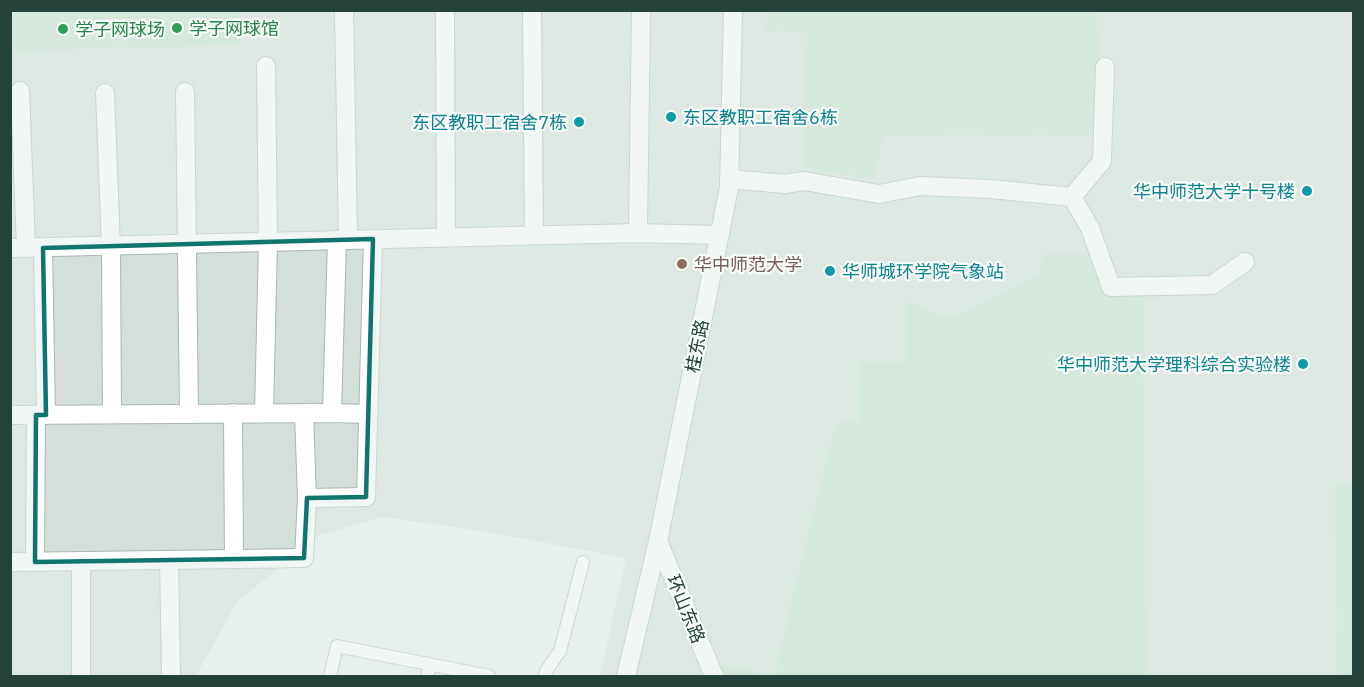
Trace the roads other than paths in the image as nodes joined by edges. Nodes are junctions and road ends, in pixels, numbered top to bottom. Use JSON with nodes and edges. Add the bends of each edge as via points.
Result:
{"nodes":[{"id":1,"x":344,"y":10,"type":"edge"},
{"id":2,"x":445,"y":10,"type":"edge"},
{"id":3,"x":532,"y":10,"type":"edge"},
{"id":4,"x":641,"y":10,"type":"edge"},
{"id":5,"x":733,"y":10,"type":"edge"},
{"id":6,"x":266,"y":66,"type":"dead end"},
{"id":7,"x":1105,"y":67,"type":"dead end"},
{"id":8,"x":21,"y":91,"type":"dead end"},
{"id":9,"x":185,"y":92,"type":"dead end"},
{"id":10,"x":105,"y":93,"type":"dead end"},
{"id":11,"x":729,"y":179,"type":"junction"},
{"id":12,"x":1072,"y":197,"type":"junction"},
{"id":13,"x":638,"y":233,"type":"junction"},
{"id":14,"x":534,"y":235,"type":"junction"},
{"id":15,"x":720,"y":235,"type":"junction"},
{"id":16,"x":446,"y":237,"type":"junction"},
{"id":17,"x":373,"y":239,"type":"junction"},
{"id":18,"x":343,"y":240,"type":"junction"},
{"id":19,"x":268,"y":242,"type":"junction"},
{"id":20,"x":187,"y":244,"type":"junction"},
{"id":21,"x":111,"y":246,"type":"junction"},
{"id":22,"x":26,"y":248,"type":"edge"},
{"id":23,"x":1245,"y":262,"type":"dead end"},
{"id":24,"x":233,"y":413,"type":"junction"},
{"id":25,"x":264,"y":413,"type":"junction"},
{"id":26,"x":304,"y":413,"type":"junction"},
{"id":27,"x":332,"y":413,"type":"junction"},
{"id":28,"x":112,"y":414,"type":"junction"},
{"id":29,"x":189,"y":414,"type":"junction"},
{"id":30,"x":368,"y":414,"type":"junction"},
{"id":31,"x":10,"y":415,"type":"edge"},
{"id":32,"x":41,"y":415,"type":"junction"},
{"id":33,"x":307,"y":498,"type":"junction"},
{"id":34,"x":658,"y":541,"type":"junction"},
{"id":35,"x":234,"y":559,"type":"junction"},
{"id":36,"x":169,"y":560,"type":"junction"},
{"id":37,"x":81,"y":561,"type":"junction"},
{"id":38,"x":10,"y":562,"type":"edge"},
{"id":39,"x":35,"y":562,"type":"junction"},
{"id":40,"x":583,"y":562,"type":"dead end"},
{"id":41,"x":428,"y":671,"type":"edge"},
{"id":42,"x":81,"y":676,"type":"edge"},
{"id":43,"x":171,"y":676,"type":"edge"},
{"id":44,"x":330,"y":676,"type":"edge"},
{"id":45,"x":489,"y":676,"type":"edge"},
{"id":46,"x":545,"y":676,"type":"edge"},
{"id":47,"x":626,"y":676,"type":"edge"},
{"id":48,"x":714,"y":676,"type":"edge"}],
"edges":[{"from":1,"to":18,"type":"street"},
{"from":2,"to":16,"type":"street"},
{"from":3,"to":14,"type":"street"},
{"from":4,"to":13,"type":"street"},
{"from":5,"to":11,"type":"street","name":"桂东路"},
{"from":6,"to":19,"type":"street"},
{"from":7,"to":12,"type":"street","via":[[1101,161]]},
{"from":8,"to":22,"type":"street"},
{"from":9,"to":20,"type":"street"},
{"from":10,"to":21,"type":"street"},
{"from":11,"to":12,"type":"street","via":[[785,184],[804,181],[879,194],[920,186]]},
{"from":11,"to":15,"type":"street","name":"桂东路"},
{"from":12,"to":23,"type":"street","via":[[1090,228],[1111,287],[1212,285]]},
{"from":13,"to":14,"type":"street"},
{"from":13,"to":15,"type":"street"},
{"from":14,"to":16,"type":"street"},
{"from":15,"to":34,"type":"street","name":"桂东路"},
{"from":16,"to":17,"type":"street"},
{"from":17,"to":18,"type":"street"},
{"from":17,"to":30,"type":"street"},
{"from":18,"to":19,"type":"street"},
{"from":18,"to":27,"type":"street"},
{"from":19,"to":20,"type":"street"},
{"from":19,"to":25,"type":"street"},
{"from":20,"to":21,"type":"street"},
{"from":20,"to":29,"type":"street"},
{"from":21,"to":22,"type":"street"},
{"from":21,"to":28,"type":"street"},
{"from":22,"to":32,"type":"street"},
{"from":24,"to":25,"type":"street"},
{"from":24,"to":29,"type":"street"},
{"from":24,"to":35,"type":"street"},
{"from":25,"to":26,"type":"street"},
{"from":26,"to":27,"type":"street"},
{"from":26,"to":33,"type":"street"},
{"from":27,"to":30,"type":"street"},
{"from":28,"to":29,"type":"street"},
{"from":28,"to":32,"type":"street"},
{"from":30,"to":33,"type":"street","via":[[366,497]]},
{"from":31,"to":32,"type":"street"},
{"from":32,"to":39,"type":"street"},
{"from":33,"to":35,"type":"street","via":[[304,558]]},
{"from":34,"to":47,"type":"street","name":"桂东路"},
{"from":34,"to":48,"type":"street","name":"环山东路"},
{"from":35,"to":36,"type":"street"},
{"from":36,"to":37,"type":"street"},
{"from":36,"to":43,"type":"street"},
{"from":37,"to":39,"type":"street"},
{"from":37,"to":42,"type":"street"},
{"from":38,"to":39,"type":"street"},
{"from":40,"to":46,"type":"lane","via":[[560,651]]},
{"from":41,"to":44,"type":"lane","via":[[338,645]]},
{"from":41,"to":45,"type":"lane"}]}
